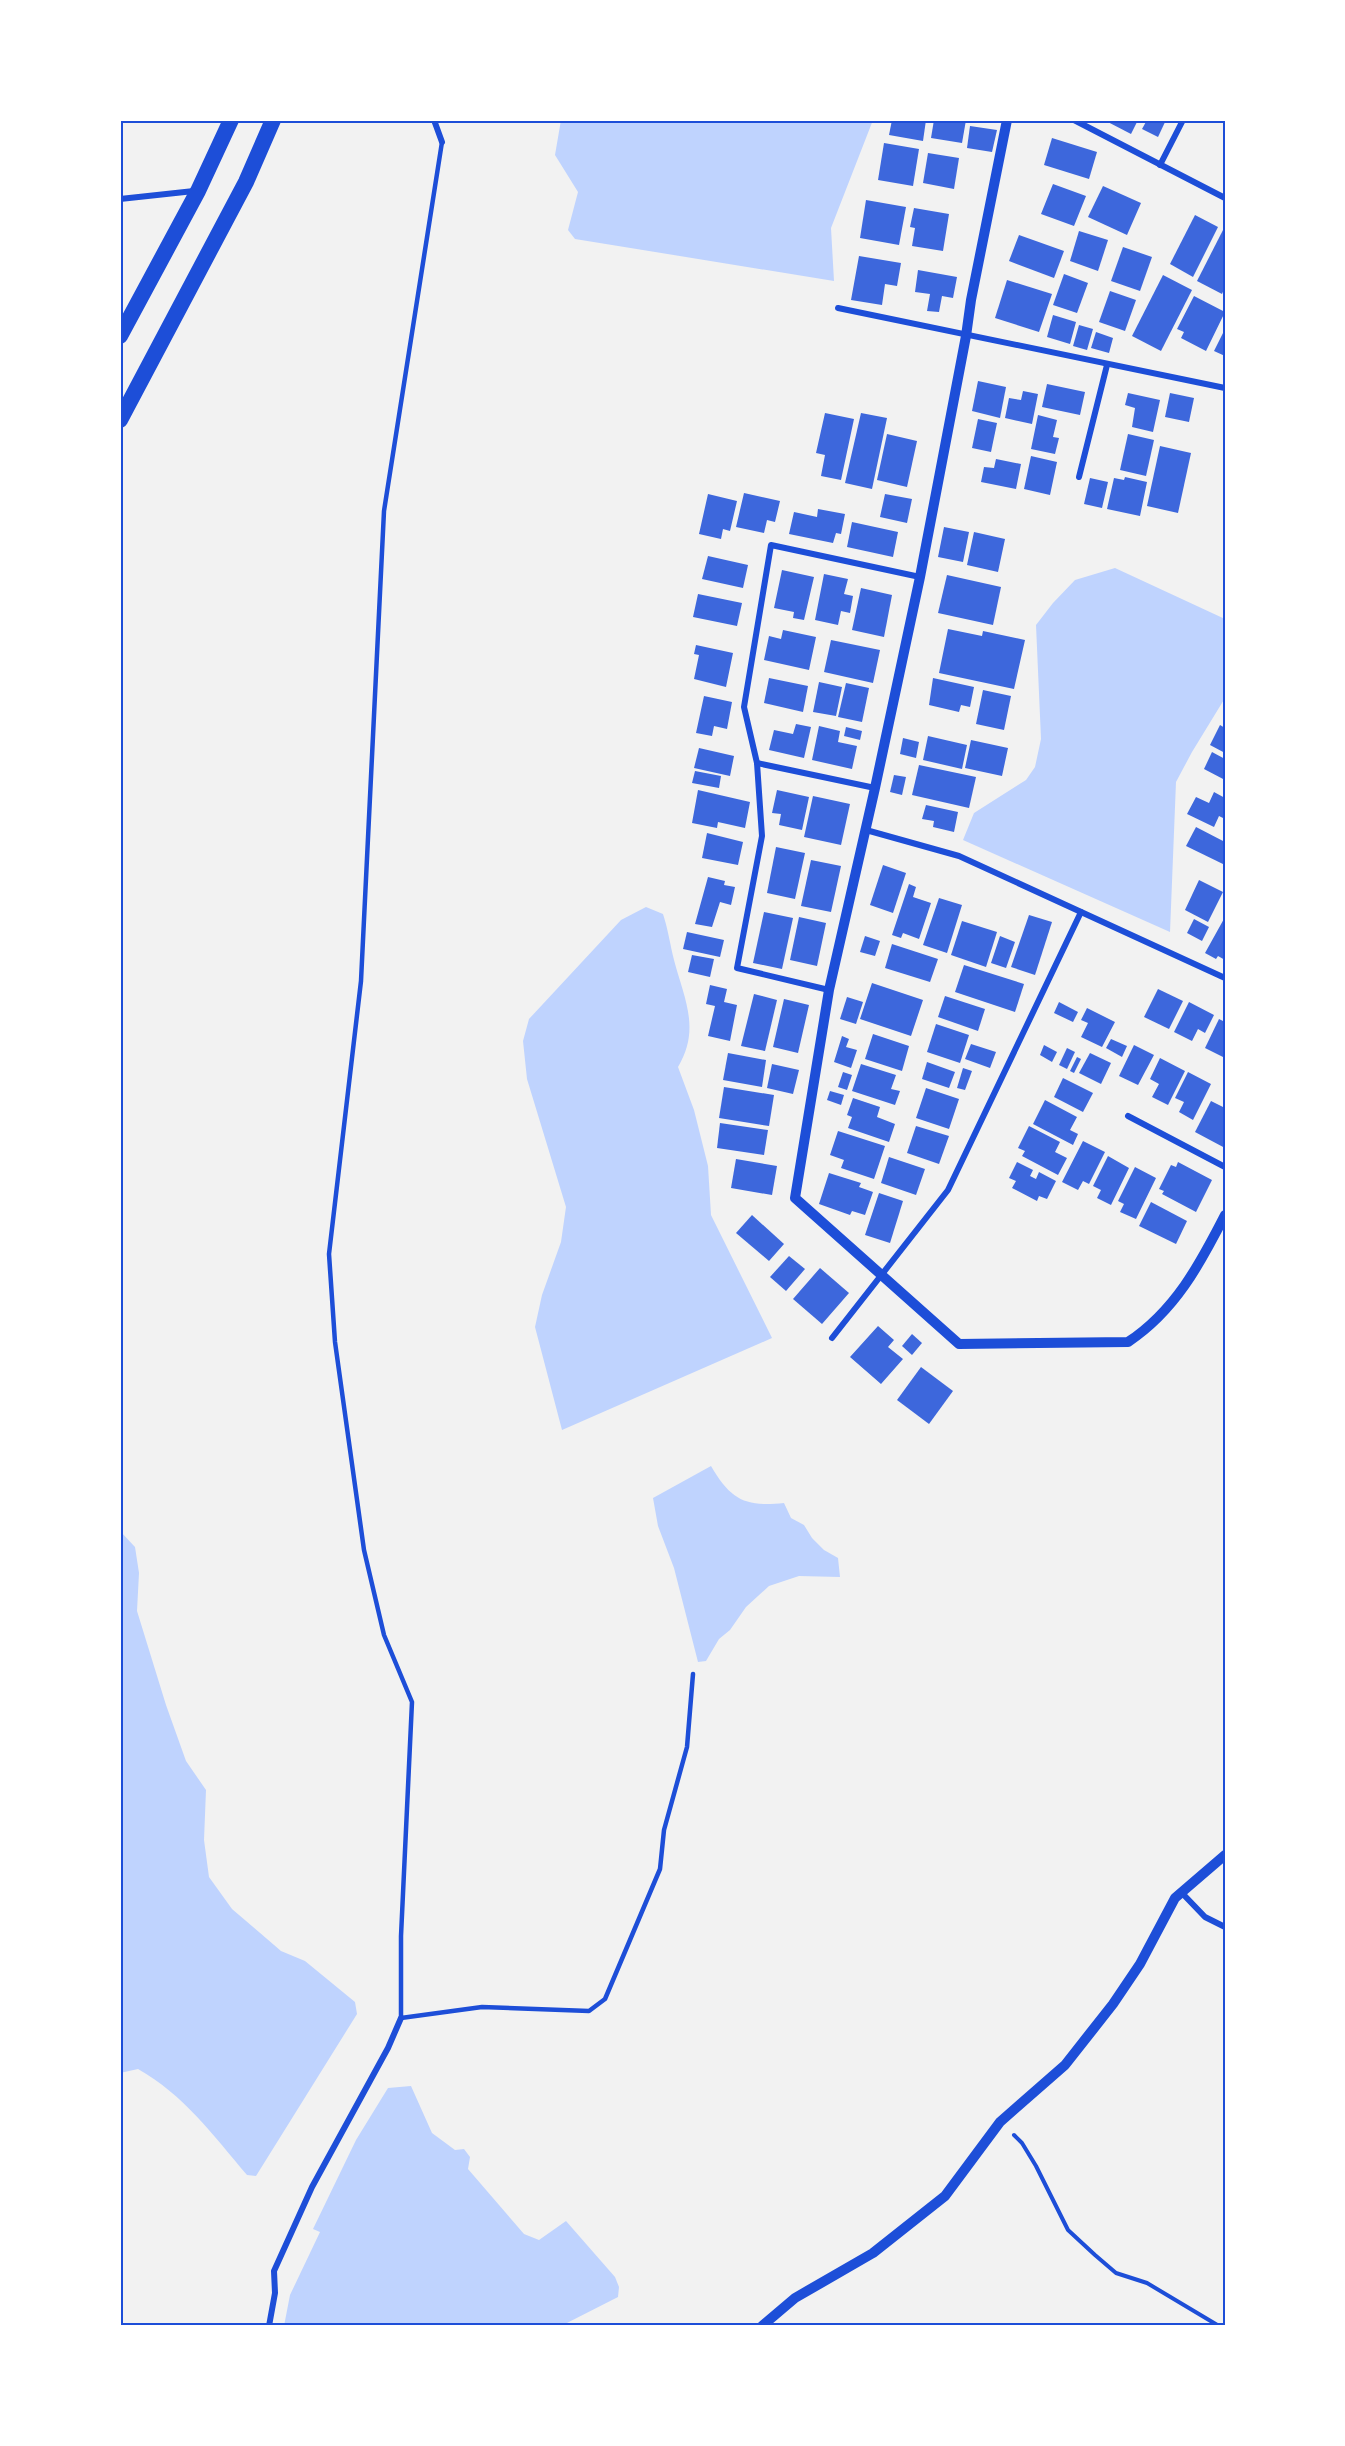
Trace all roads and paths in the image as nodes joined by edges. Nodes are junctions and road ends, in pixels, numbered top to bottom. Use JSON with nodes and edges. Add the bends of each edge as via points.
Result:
{"nodes":[{"id":1,"x":231,"y":120,"type":"edge"},
{"id":2,"x":273,"y":120,"type":"edge"},
{"id":3,"x":435,"y":120,"type":"edge"},
{"id":4,"x":1007,"y":120,"type":"edge"},
{"id":5,"x":1074,"y":120,"type":"edge"},
{"id":6,"x":1183,"y":120,"type":"edge"},
{"id":7,"x":442,"y":142,"type":"joint"},
{"id":8,"x":1160,"y":165,"type":"junction"},
{"id":9,"x":198,"y":191,"type":"junction"},
{"id":10,"x":1225,"y":198,"type":"edge"},
{"id":11,"x":120,"y":199,"type":"edge"},
{"id":12,"x":838,"y":308,"type":"dead end"},
{"id":13,"x":120,"y":336,"type":"edge"},
{"id":14,"x":966,"y":336,"type":"junction"},
{"id":15,"x":1107,"y":365,"type":"junction"},
{"id":16,"x":1225,"y":388,"type":"edge"},
{"id":17,"x":120,"y":420,"type":"edge"},
{"id":18,"x":1079,"y":477,"type":"dead end"},
{"id":19,"x":920,"y":577,"type":"junction"},
{"id":20,"x":757,"y":763,"type":"junction"},
{"id":21,"x":876,"y":788,"type":"junction"},
{"id":22,"x":867,"y":830,"type":"junction"},
{"id":23,"x":1081,"y":912,"type":"junction"},
{"id":24,"x":1225,"y":978,"type":"edge"},
{"id":25,"x":829,"y":990,"type":"junction"},
{"id":26,"x":1128,"y":1116,"type":"dead end"},
{"id":27,"x":1225,"y":1167,"type":"edge"},
{"id":28,"x":1225,"y":1215,"type":"edge"},
{"id":29,"x":882,"y":1276,"type":"junction"},
{"id":30,"x":832,"y":1338,"type":"dead end"},
{"id":31,"x":693,"y":1674,"type":"dead end"},
{"id":32,"x":1225,"y":1855,"type":"edge"},
{"id":33,"x":1181,"y":1892,"type":"junction"},
{"id":34,"x":1225,"y":1927,"type":"edge"},
{"id":35,"x":400,"y":2018,"type":"junction"},
{"id":36,"x":1000,"y":2122,"type":"junction"},
{"id":37,"x":269,"y":2326,"type":"edge"},
{"id":38,"x":762,"y":2326,"type":"edge"},
{"id":39,"x":1219,"y":2326,"type":"edge"}],
"edges":[{"from":1,"to":9,"type":"highway"},
{"from":2,"to":17,"type":"highway","via":[[246,182]]},
{"from":3,"to":7,"type":"street"},
{"from":4,"to":14,"type":"street"},
{"from":5,"to":8,"type":"street"},
{"from":6,"to":8,"type":"street"},
{"from":7,"to":35,"type":"lane","via":[[384,511],[361,981],[328,1254],[335,1342],[364,1550],[384,1635],[412,1702]]},
{"from":8,"to":10,"type":"street"},
{"from":9,"to":11,"type":"street"},
{"from":9,"to":13,"type":"highway"},
{"from":12,"to":14,"type":"street"},
{"from":14,"to":15,"type":"street"},
{"from":14,"to":19,"type":"street"},
{"from":15,"to":16,"type":"street"},
{"from":15,"to":18,"type":"street"},
{"from":19,"to":20,"type":"street","via":[[771,545],[744,707]]},
{"from":19,"to":21,"type":"street"},
{"from":20,"to":21,"type":"street"},
{"from":20,"to":25,"type":"street","via":[[762,836],[737,968]]},
{"from":21,"to":22,"type":"street"},
{"from":22,"to":23,"type":"street","via":[[959,856]]},
{"from":22,"to":25,"type":"street"},
{"from":23,"to":24,"type":"street"},
{"from":23,"to":29,"type":"street","via":[[948,1190]]},
{"from":25,"to":29,"type":"street","via":[[795,1198]]},
{"from":26,"to":27,"type":"street"},
{"from":28,"to":29,"type":"street","via":[[1179,1296],[1147,1330],[1128,1342],[959,1344]]},
{"from":29,"to":30,"type":"street"},
{"from":31,"to":35,"type":"lane","via":[[687,1747],[664,1830],[660,1869],[605,1999],[589,2011],[482,2007]]},
{"from":32,"to":33,"type":"street"},
{"from":33,"to":34,"type":"street","via":[[1205,1917]]},
{"from":33,"to":36,"type":"street","via":[[1140,1964],[1065,2065]]},
{"from":35,"to":37,"type":"street","via":[[388,2048],[312,2187],[274,2271]]},
{"from":36,"to":38,"type":"street","via":[[945,2196],[873,2253],[795,2298]]},
{"from":36,"to":39,"type":"path","via":[[1022,2143],[1068,2230],[1116,2273],[1147,2283]]}]}
